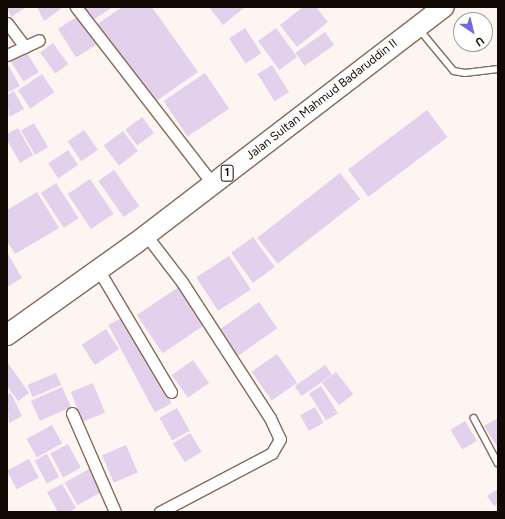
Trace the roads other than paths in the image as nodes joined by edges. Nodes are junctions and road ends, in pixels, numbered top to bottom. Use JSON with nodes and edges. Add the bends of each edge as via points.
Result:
{"nodes":[{"id":1,"x":76,"y":7,"type":"edge"},
{"id":2,"x":444,"y":7,"type":"edge"},
{"id":3,"x":7,"y":23,"type":"edge"},
{"id":4,"x":417,"y":26,"type":"junction"},
{"id":5,"x":39,"y":40,"type":"dead end"},
{"id":6,"x":25,"y":47,"type":"junction"},
{"id":7,"x":7,"y":55,"type":"edge"},
{"id":8,"x":498,"y":70,"type":"edge"},
{"id":9,"x":213,"y":184,"type":"junction"},
{"id":10,"x":146,"y":234,"type":"junction"},
{"id":11,"x":98,"y":269,"type":"junction"},
{"id":12,"x":7,"y":335,"type":"edge"},
{"id":13,"x":171,"y":392,"type":"dead end"},
{"id":14,"x":72,"y":413,"type":"dead end"},
{"id":15,"x":474,"y":418,"type":"dead end"},
{"id":16,"x":498,"y":463,"type":"edge"},
{"id":17,"x":115,"y":512,"type":"edge"},
{"id":18,"x":160,"y":512,"type":"edge"}],
"edges":[{"from":1,"to":9,"type":"street"},
{"from":2,"to":4,"type":"highway","name":"Jalan Sultan Mahmud Badaruddin II","number":"1"},
{"from":3,"to":6,"type":"street"},
{"from":4,"to":8,"type":"lane","via":[[443,62],[454,71],[465,73]]},
{"from":4,"to":9,"type":"highway","name":"Jalan Sultan Mahmud Badaruddin II","number":"1"},
{"from":5,"to":6,"type":"street"},
{"from":6,"to":7,"type":"street"},
{"from":9,"to":10,"type":"highway","name":"Jalan Sultan Mahmud Badaruddin II","number":"1"},
{"from":10,"to":11,"type":"highway","name":"Jalan Sultan Mahmud Badaruddin II","number":"1"},
{"from":10,"to":18,"type":"street","via":[[187,288],[270,418],[280,439],[272,453]]},
{"from":11,"to":12,"type":"highway","name":"Jalan Sultan Mahmud Badaruddin II","number":"1"},
{"from":11,"to":13,"type":"street"},
{"from":14,"to":17,"type":"street"},
{"from":15,"to":16,"type":"lane"}]}
